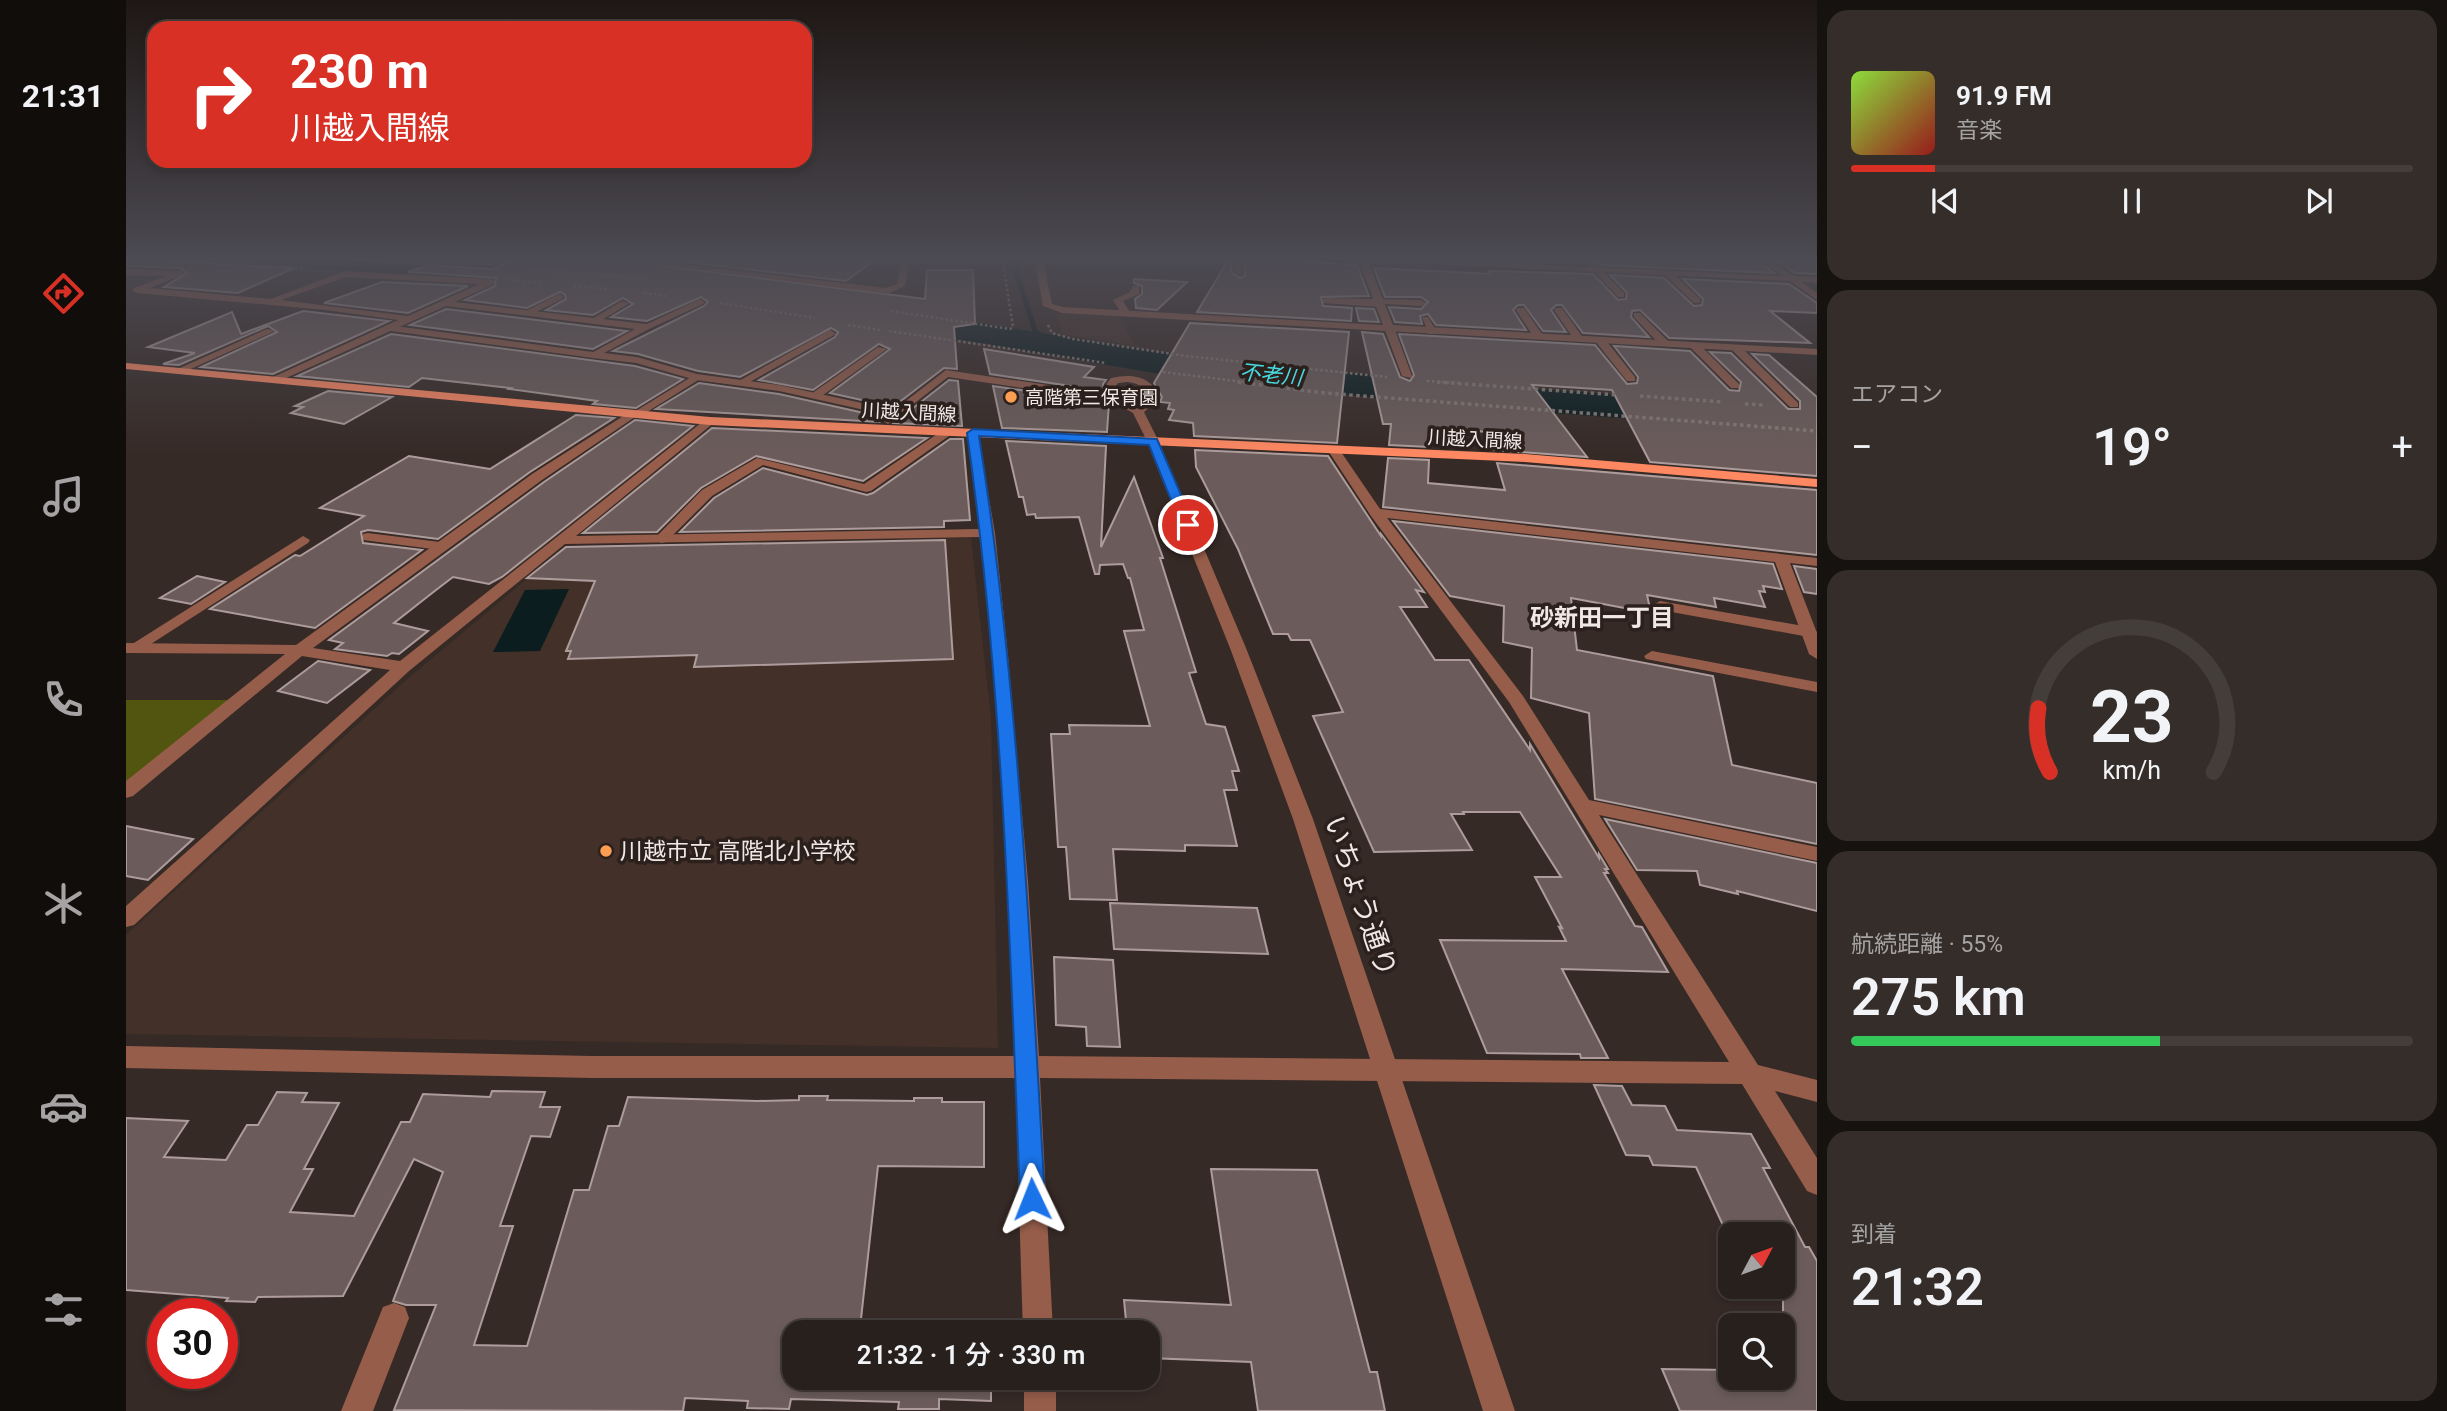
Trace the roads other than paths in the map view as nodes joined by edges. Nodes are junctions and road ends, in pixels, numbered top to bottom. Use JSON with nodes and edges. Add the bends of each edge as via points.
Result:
{"nodes":[{"id":1,"x":399,"y":323,"type":"edge"},
{"id":2,"x":609,"y":323,"type":"edge"},
{"id":3,"x":655,"y":323,"type":"edge"},
{"id":4,"x":1272,"y":323,"type":"edge"},
{"id":5,"x":1387,"y":323,"type":"edge"},
{"id":6,"x":1427,"y":323,"type":"edge"},
{"id":7,"x":1530,"y":323,"type":"edge"},
{"id":8,"x":1568,"y":323,"type":"edge"},
{"id":9,"x":1645,"y":323,"type":"edge"},
{"id":10,"x":646,"y":327,"type":"junction"},
{"id":11,"x":387,"y":328,"type":"junction"},
{"id":12,"x":1390,"y":330,"type":"junction"},
{"id":13,"x":270,"y":331,"type":"dead end"},
{"id":14,"x":1432,"y":332,"type":"junction"},
{"id":15,"x":830,"y":333,"type":"dead end"},
{"id":16,"x":1539,"y":337,"type":"junction"},
{"id":17,"x":484,"y":339,"type":"junction"},
{"id":18,"x":1580,"y":339,"type":"junction"},
{"id":19,"x":1601,"y":340,"type":"junction"},
{"id":20,"x":1664,"y":343,"type":"junction"},
{"id":21,"x":1694,"y":345,"type":"junction"},
{"id":22,"x":1735,"y":347,"type":"junction"},
{"id":23,"x":466,"y":349,"type":"dead end"},
{"id":24,"x":882,"y":349,"type":"dead end"},
{"id":25,"x":1817,"y":352,"type":"edge"},
{"id":26,"x":593,"y":355,"type":"junction"},
{"id":27,"x":126,"y":366,"type":"edge"},
{"id":28,"x":178,"y":371,"type":"junction"},
{"id":29,"x":1407,"y":376,"type":"dead end"},
{"id":30,"x":696,"y":377,"type":"junction"},
{"id":31,"x":1631,"y":379,"type":"dead end"},
{"id":32,"x":275,"y":380,"type":"junction"},
{"id":33,"x":742,"y":382,"type":"junction"},
{"id":34,"x":1735,"y":386,"type":"dead end"},
{"id":35,"x":815,"y":396,"type":"junction"},
{"id":36,"x":1115,"y":398,"type":"junction"},
{"id":37,"x":1794,"y":405,"type":"dead end"},
{"id":38,"x":1138,"y":411,"type":"junction"},
{"id":39,"x":894,"y":413,"type":"junction"},
{"id":40,"x":634,"y":415,"type":"junction"},
{"id":41,"x":710,"y":421,"type":"junction"},
{"id":42,"x":881,"y":428,"type":"junction"},
{"id":43,"x":950,"y":431,"type":"junction"},
{"id":44,"x":973,"y":433,"type":"junction"},
{"id":45,"x":1153,"y":442,"type":"junction"},
{"id":46,"x":1334,"y":449,"type":"junction"},
{"id":47,"x":1817,"y":483,"type":"edge"},
{"id":48,"x":1376,"y":513,"type":"junction"},
{"id":49,"x":988,"y":533,"type":"junction"},
{"id":50,"x":368,"y":537,"type":"dead end"},
{"id":51,"x":662,"y":539,"type":"junction"},
{"id":52,"x":303,"y":540,"type":"dead end"},
{"id":53,"x":562,"y":540,"type":"junction"},
{"id":54,"x":440,"y":546,"type":"junction"},
{"id":55,"x":1781,"y":558,"type":"junction"},
{"id":56,"x":1817,"y":562,"type":"edge"},
{"id":57,"x":1660,"y":606,"type":"dead end"},
{"id":58,"x":1809,"y":632,"type":"junction"},
{"id":59,"x":130,"y":648,"type":"edge"},
{"id":60,"x":300,"y":650,"type":"junction"},
{"id":61,"x":1817,"y":654,"type":"edge"},
{"id":62,"x":1652,"y":656,"type":"dead end"},
{"id":63,"x":403,"y":667,"type":"junction"},
{"id":64,"x":1817,"y":687,"type":"edge"},
{"id":65,"x":126,"y":790,"type":"edge"},
{"id":66,"x":1582,"y":806,"type":"junction"},
{"id":67,"x":1817,"y":854,"type":"edge"},
{"id":68,"x":126,"y":919,"type":"edge"},
{"id":69,"x":126,"y":1057,"type":"edge"},
{"id":70,"x":1027,"y":1067,"type":"junction"},
{"id":71,"x":1388,"y":1071,"type":"junction"},
{"id":72,"x":1747,"y":1073,"type":"junction"},
{"id":73,"x":1817,"y":1091,"type":"edge"},
{"id":74,"x":1817,"y":1182,"type":"edge"},
{"id":75,"x":394,"y":1318,"type":"dead end"},
{"id":76,"x":1038,"y":1320,"type":"edge"},
{"id":77,"x":1040,"y":1390,"type":"edge"},
{"id":78,"x":357,"y":1411,"type":"edge"},
{"id":79,"x":1040,"y":1411,"type":"edge"},
{"id":80,"x":1499,"y":1411,"type":"edge"}],
"edges":[{"from":1,"to":11,"type":"street"},
{"from":2,"to":10,"type":"street"},
{"from":3,"to":10,"type":"street"},
{"from":4,"to":12,"type":"street"},
{"from":5,"to":12,"type":"street"},
{"from":6,"to":14,"type":"street"},
{"from":7,"to":16,"type":"street"},
{"from":8,"to":18,"type":"street"},
{"from":9,"to":20,"type":"street"},
{"from":10,"to":26,"type":"street"},
{"from":11,"to":17,"type":"street"},
{"from":11,"to":32,"type":"street"},
{"from":12,"to":14,"type":"street"},
{"from":12,"to":29,"type":"street"},
{"from":13,"to":28,"type":"street"},
{"from":14,"to":16,"type":"street"},
{"from":15,"to":33,"type":"street"},
{"from":16,"to":18,"type":"street"},
{"from":17,"to":23,"type":"street"},
{"from":17,"to":26,"type":"street"},
{"from":18,"to":19,"type":"street"},
{"from":19,"to":20,"type":"street"},
{"from":19,"to":31,"type":"street"},
{"from":20,"to":21,"type":"street"},
{"from":21,"to":22,"type":"street"},
{"from":21,"to":34,"type":"street"},
{"from":22,"to":25,"type":"street"},
{"from":22,"to":37,"type":"street"},
{"from":24,"to":35,"type":"street"},
{"from":26,"to":30,"type":"street","via":[[637,360]]},
{"from":27,"to":28,"type":"main road","name":"川越入間線"},
{"from":28,"to":32,"type":"main road","name":"川越入間線"},
{"from":30,"to":33,"type":"street"},
{"from":30,"to":40,"type":"street"},
{"from":32,"to":40,"type":"main road","name":"川越入間線"},
{"from":33,"to":35,"type":"street"},
{"from":35,"to":39,"type":"street"},
{"from":36,"to":38,"type":"street"},
{"from":36,"to":38,"type":"street","via":[[1110,386],[1115,380],[1145,383],[1154,398]]},
{"from":36,"to":39,"type":"street","via":[[946,373]]},
{"from":38,"to":45,"type":"street","name":"いちょう通り"},
{"from":39,"to":42,"type":"street"},
{"from":40,"to":41,"type":"main road","name":"川越入間線"},
{"from":40,"to":54,"type":"street"},
{"from":41,"to":42,"type":"main road","name":"川越入間線"},
{"from":41,"to":53,"type":"street"},
{"from":42,"to":43,"type":"main road","name":"川越入間線"},
{"from":43,"to":44,"type":"main road","name":"川越入間線"},
{"from":43,"to":51,"type":"street","via":[[866,488],[761,460],[707,493]]},
{"from":44,"to":45,"type":"main road","name":"川越入間線"},
{"from":44,"to":49,"type":"street"},
{"from":45,"to":46,"type":"main road","name":"川越入間線"},
{"from":45,"to":71,"type":"street","name":"いちょう通り","via":[[1303,819]]},
{"from":46,"to":47,"type":"main road","name":"川越入間線","via":[[1525,458]]},
{"from":46,"to":48,"type":"street"},
{"from":48,"to":55,"type":"street"},
{"from":48,"to":66,"type":"street","via":[[1517,700]]},
{"from":49,"to":51,"type":"street"},
{"from":49,"to":70,"type":"street","via":[[1015,831]]},
{"from":50,"to":54,"type":"street"},
{"from":51,"to":53,"type":"street"},
{"from":52,"to":59,"type":"street"},
{"from":53,"to":63,"type":"street"},
{"from":54,"to":60,"type":"street"},
{"from":55,"to":56,"type":"street"},
{"from":55,"to":58,"type":"street"},
{"from":57,"to":58,"type":"street"},
{"from":58,"to":61,"type":"street"},
{"from":59,"to":60,"type":"street"},
{"from":60,"to":63,"type":"street"},
{"from":60,"to":65,"type":"street"},
{"from":62,"to":64,"type":"street"},
{"from":63,"to":68,"type":"street"},
{"from":66,"to":67,"type":"street"},
{"from":66,"to":72,"type":"street"},
{"from":69,"to":70,"type":"street","via":[[591,1067]]},
{"from":70,"to":71,"type":"street"},
{"from":70,"to":76,"type":"street"},
{"from":71,"to":72,"type":"street"},
{"from":71,"to":80,"type":"street","name":"いちょう通り"},
{"from":72,"to":73,"type":"street"},
{"from":72,"to":74,"type":"street"},
{"from":75,"to":78,"type":"street"},
{"from":77,"to":79,"type":"street"}]}
